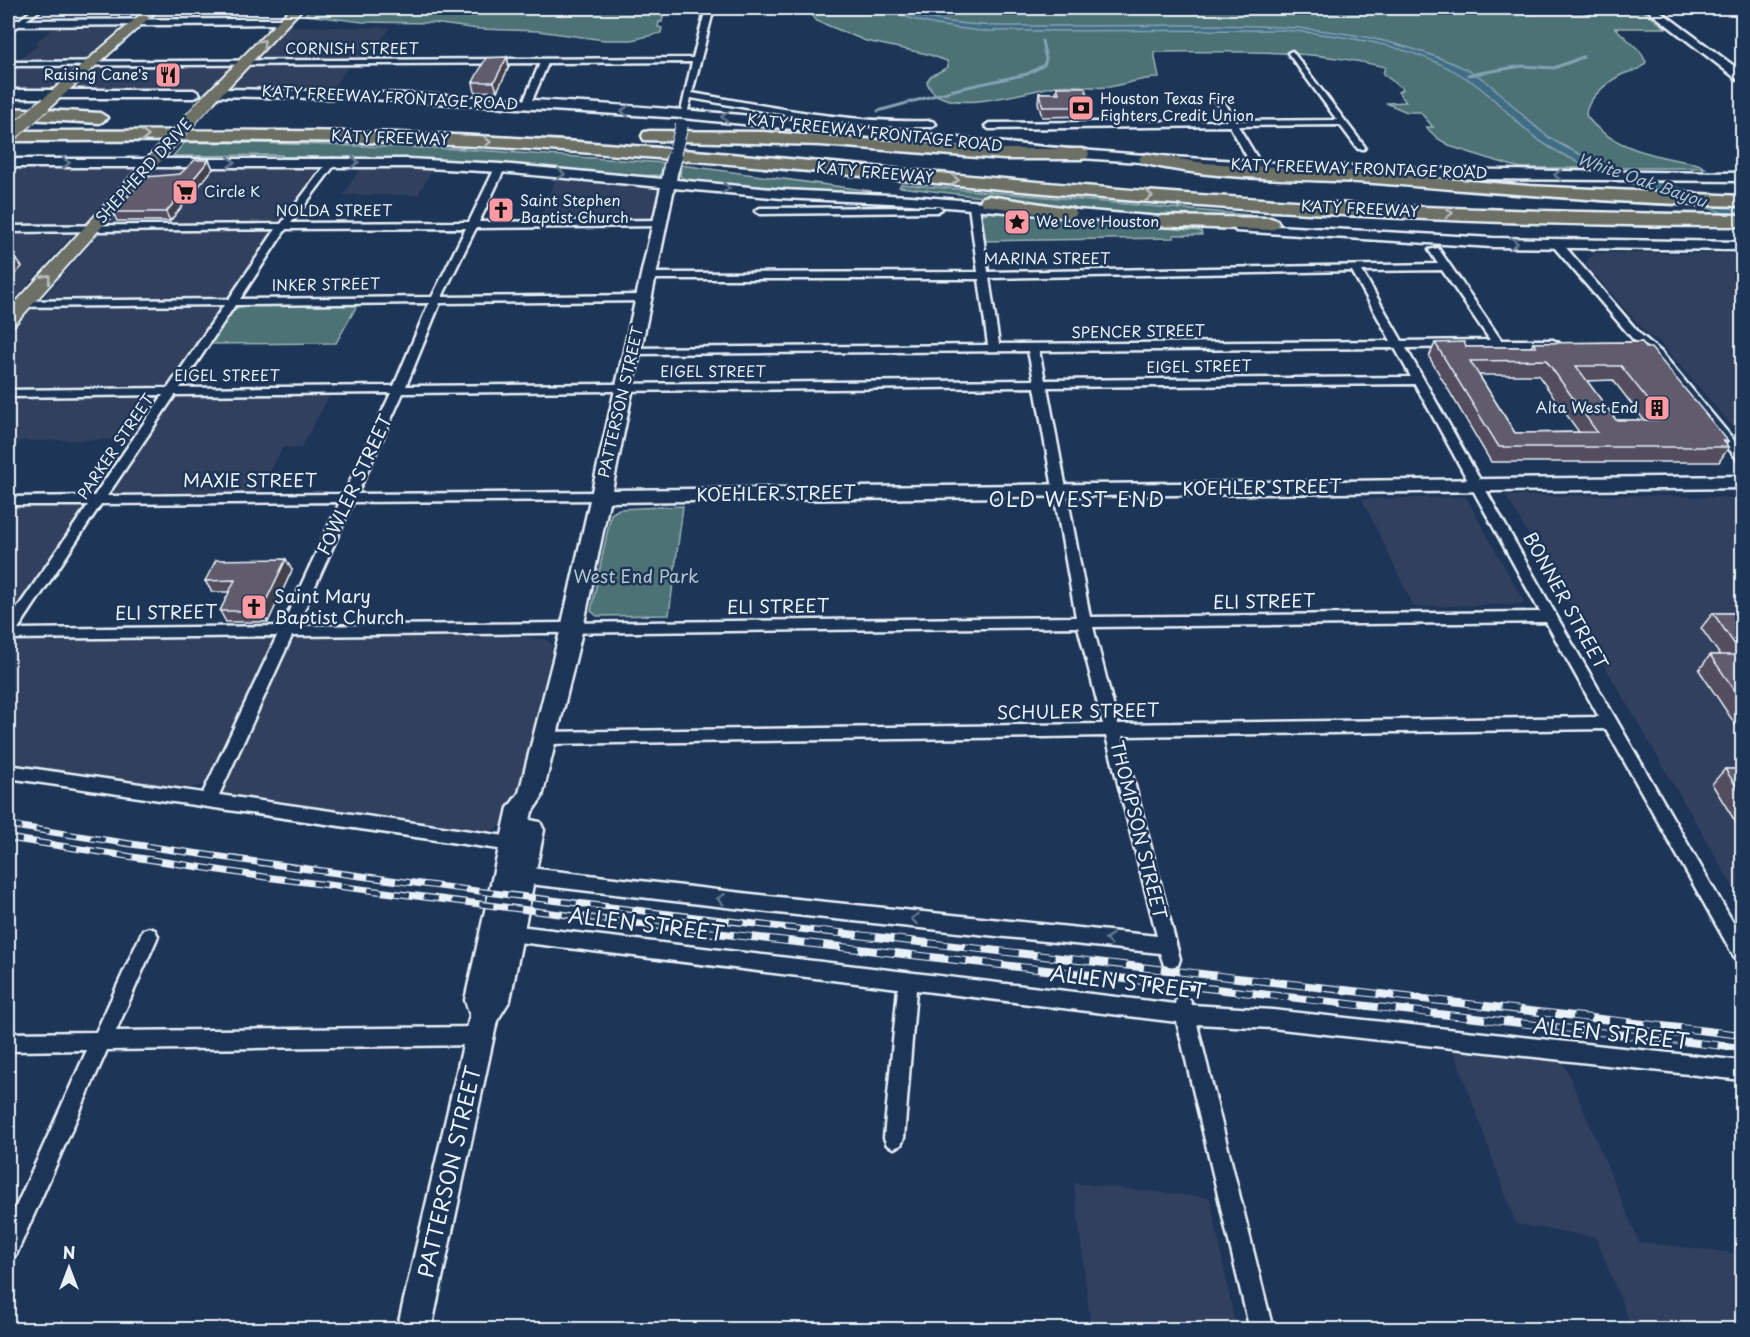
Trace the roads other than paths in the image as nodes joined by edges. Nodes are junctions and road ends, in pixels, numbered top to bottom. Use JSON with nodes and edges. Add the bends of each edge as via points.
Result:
{"nodes":[{"id":1,"x":39,"y":8,"type":"edge"},
{"id":2,"x":154,"y":8,"type":"edge"},
{"id":3,"x":710,"y":8,"type":"edge"},
{"id":4,"x":1650,"y":8,"type":"edge"},
{"id":5,"x":294,"y":10,"type":"edge"},
{"id":6,"x":281,"y":22,"type":"junction"},
{"id":7,"x":12,"y":23,"type":"edge"},
{"id":8,"x":137,"y":23,"type":"junction"},
{"id":9,"x":8,"y":31,"type":"edge"},
{"id":10,"x":1292,"y":53,"type":"dead end"},
{"id":11,"x":697,"y":60,"type":"junction"},
{"id":12,"x":545,"y":61,"type":"junction"},
{"id":13,"x":243,"y":63,"type":"junction"},
{"id":14,"x":8,"y":64,"type":"edge"},
{"id":15,"x":91,"y":64,"type":"junction"},
{"id":16,"x":1743,"y":77,"type":"edge"},
{"id":17,"x":8,"y":94,"type":"edge"},
{"id":18,"x":194,"y":94,"type":"joint"},
{"id":19,"x":688,"y":95,"type":"junction"},
{"id":20,"x":211,"y":96,"type":"junction"},
{"id":21,"x":53,"y":98,"type":"junction"},
{"id":22,"x":1220,"y":101,"type":"dead end"},
{"id":23,"x":526,"y":105,"type":"junction"},
{"id":24,"x":8,"y":112,"type":"edge"},
{"id":25,"x":169,"y":118,"type":"dead end"},
{"id":26,"x":214,"y":118,"type":"dead end"},
{"id":27,"x":8,"y":119,"type":"edge"},
{"id":28,"x":316,"y":120,"type":"dead end"},
{"id":29,"x":682,"y":120,"type":"junction"},
{"id":30,"x":1232,"y":122,"type":"junction"},
{"id":31,"x":1342,"y":122,"type":"junction"},
{"id":32,"x":932,"y":124,"type":"dead end"},
{"id":33,"x":989,"y":126,"type":"dead end"},
{"id":34,"x":639,"y":136,"type":"junction"},
{"id":35,"x":8,"y":137,"type":"edge"},
{"id":36,"x":1361,"y":147,"type":"dead end"},
{"id":37,"x":1081,"y":154,"type":"junction"},
{"id":38,"x":687,"y":155,"type":"junction"},
{"id":39,"x":156,"y":158,"type":"junction"},
{"id":40,"x":1148,"y":159,"type":"junction"},
{"id":41,"x":332,"y":162,"type":"junction"},
{"id":42,"x":8,"y":163,"type":"edge"},
{"id":43,"x":1257,"y":166,"type":"junction"},
{"id":44,"x":500,"y":168,"type":"junction"},
{"id":45,"x":1062,"y":172,"type":"dead end"},
{"id":46,"x":669,"y":175,"type":"junction"},
{"id":47,"x":1743,"y":177,"type":"edge"},
{"id":48,"x":1180,"y":182,"type":"dead end"},
{"id":49,"x":782,"y":194,"type":"junction"},
{"id":50,"x":1743,"y":201,"type":"edge"},
{"id":51,"x":974,"y":206,"type":"junction"},
{"id":52,"x":937,"y":209,"type":"dead end"},
{"id":53,"x":760,"y":211,"type":"dead end"},
{"id":54,"x":781,"y":211,"type":"junction"},
{"id":55,"x":1068,"y":213,"type":"junction"},
{"id":56,"x":1743,"y":221,"type":"edge"},
{"id":57,"x":1162,"y":222,"type":"junction"},
{"id":58,"x":661,"y":223,"type":"junction"},
{"id":59,"x":472,"y":225,"type":"junction"},
{"id":60,"x":284,"y":227,"type":"junction"},
{"id":61,"x":92,"y":228,"type":"junction"},
{"id":62,"x":8,"y":229,"type":"edge"},
{"id":63,"x":1558,"y":245,"type":"junction"},
{"id":64,"x":1743,"y":246,"type":"edge"},
{"id":65,"x":1434,"y":250,"type":"dead end"},
{"id":66,"x":1355,"y":267,"type":"junction"},
{"id":67,"x":1444,"y":267,"type":"junction"},
{"id":68,"x":982,"y":274,"type":"junction"},
{"id":69,"x":649,"y":276,"type":"junction"},
{"id":70,"x":645,"y":298,"type":"junction"},
{"id":71,"x":436,"y":299,"type":"junction"},
{"id":72,"x":232,"y":301,"type":"junction"},
{"id":73,"x":15,"y":304,"type":"edge"},
{"id":74,"x":8,"y":321,"type":"edge"},
{"id":75,"x":1497,"y":343,"type":"junction"},
{"id":76,"x":1564,"y":343,"type":"edge"},
{"id":77,"x":1621,"y":343,"type":"edge"},
{"id":78,"x":1643,"y":343,"type":"junction"},
{"id":79,"x":1398,"y":344,"type":"junction"},
{"id":80,"x":994,"y":349,"type":"junction"},
{"id":81,"x":1033,"y":349,"type":"junction"},
{"id":82,"x":633,"y":351,"type":"junction"},
{"id":83,"x":1418,"y":380,"type":"junction"},
{"id":84,"x":1041,"y":384,"type":"junction"},
{"id":85,"x":625,"y":387,"type":"junction"},
{"id":86,"x":399,"y":389,"type":"junction"},
{"id":87,"x":173,"y":391,"type":"junction"},
{"id":88,"x":8,"y":393,"type":"edge"},
{"id":89,"x":1743,"y":456,"type":"edge"},
{"id":90,"x":1743,"y":482,"type":"edge"},
{"id":91,"x":1478,"y":484,"type":"junction"},
{"id":92,"x":1058,"y":491,"type":"junction"},
{"id":93,"x":601,"y":496,"type":"junction"},
{"id":94,"x":348,"y":499,"type":"junction"},
{"id":95,"x":99,"y":500,"type":"junction"},
{"id":96,"x":8,"y":501,"type":"edge"},
{"id":97,"x":1550,"y":617,"type":"junction"},
{"id":98,"x":1085,"y":624,"type":"junction"},
{"id":99,"x":572,"y":628,"type":"junction"},
{"id":100,"x":288,"y":632,"type":"junction"},
{"id":101,"x":8,"y":633,"type":"edge"},
{"id":102,"x":1612,"y":723,"type":"junction"},
{"id":103,"x":1113,"y":731,"type":"junction"},
{"id":104,"x":544,"y":738,"type":"junction"},
{"id":105,"x":8,"y":772,"type":"edge"},
{"id":106,"x":530,"y":797,"type":"junction"},
{"id":107,"x":208,"y":801,"type":"junction"},
{"id":108,"x":512,"y":844,"type":"junction"},
{"id":109,"x":521,"y":875,"type":"junction"},
{"id":110,"x":510,"y":933,"type":"junction"},
{"id":111,"x":149,"y":936,"type":"dead end"},
{"id":112,"x":1169,"y":952,"type":"joint"},
{"id":113,"x":1743,"y":954,"type":"edge"},
{"id":114,"x":908,"y":979,"type":"junction"},
{"id":115,"x":1184,"y":1009,"type":"junction"},
{"id":116,"x":482,"y":1025,"type":"junction"},
{"id":117,"x":101,"y":1041,"type":"junction"},
{"id":118,"x":8,"y":1042,"type":"edge"},
{"id":119,"x":1743,"y":1071,"type":"edge"},
{"id":120,"x":894,"y":1138,"type":"dead end"},
{"id":121,"x":8,"y":1247,"type":"edge"},
{"id":122,"x":414,"y":1329,"type":"edge"},
{"id":123,"x":1262,"y":1329,"type":"edge"}],
"edges":[{"from":1,"to":7,"type":"street"},
{"from":2,"to":8,"type":"main road"},
{"from":3,"to":11,"type":"street","name":"PATTERSON STREET"},
{"from":4,"to":16,"type":"main road"},
{"from":5,"to":6,"type":"main road","name":"SHEPHERD DRIVE"},
{"from":6,"to":8,"type":"main road"},
{"from":13,"to":6,"type":"main road","name":"SHEPHERD DRIVE","one_way":true},
{"from":7,"to":8,"type":"main road"},
{"from":7,"to":9,"type":"street"},
{"from":8,"to":15,"type":"main road"},
{"from":10,"to":31,"type":"street"},
{"from":11,"to":12,"type":"street","name":"CORNISH STREET"},
{"from":11,"to":19,"type":"street","name":"PATTERSON STREET"},
{"from":12,"to":13,"type":"street","name":"CORNISH STREET"},
{"from":12,"to":23,"type":"street"},
{"from":13,"to":15,"type":"street","name":"CORNISH STREET"},
{"from":13,"to":20,"type":"main road","name":"SHEPHERD DRIVE"},
{"from":14,"to":15,"type":"street","name":"CORNISH STREET"},
{"from":15,"to":21,"type":"main road"},
{"from":17,"to":21,"type":"main road","name":"KATY FREEWAY FRONTAGE ROAD"},
{"from":18,"to":20,"type":"main road","name":"KATY FREEWAY FRONTAGE ROAD"},
{"from":18,"to":21,"type":"main road","name":"KATY FREEWAY FRONTAGE ROAD"},
{"from":19,"to":29,"type":"street","name":"PATTERSON STREET"},
{"from":19,"to":32,"type":"street","via":[[859,122]]},
{"from":20,"to":23,"type":"main road","name":"KATY FREEWAY FRONTAGE ROAD","via":[[322,93]]},
{"from":20,"to":39,"type":"main road","name":"SHEPHERD DRIVE","bridge":true},
{"from":21,"to":35,"type":"main road","bridge":true},
{"from":22,"to":30,"type":"street"},
{"from":29,"to":23,"type":"main road","name":"KATY FREEWAY FRONTAGE ROAD","one_way":true},
{"from":24,"to":27,"type":"highway","via":[[106,118]]},
{"from":25,"to":26,"type":"highway"},
{"from":28,"to":34,"type":"highway","name":"KATY FREEWAY"},
{"from":37,"to":29,"type":"main road","name":"KATY FREEWAY FRONTAGE ROAD","one_way":true},
{"from":29,"to":46,"type":"main road","name":"PATTERSON STREET","bridge":true},
{"from":30,"to":31,"type":"street"},
{"from":30,"to":33,"type":"street"},
{"from":30,"to":43,"type":"street"},
{"from":31,"to":36,"type":"street"},
{"from":34,"to":37,"type":"highway","via":[[810,139],[1034,157]]},
{"from":34,"to":45,"type":"highway","name":"KATY FREEWAY"},
{"from":35,"to":38,"type":"highway","name":"KATY FREEWAY","one_way":true,"via":[[353,136]]},
{"from":37,"to":40,"type":"main road","name":"KATY FREEWAY FRONTAGE ROAD"},
{"from":38,"to":55,"type":"highway","via":[[760,172]]},
{"from":38,"to":56,"type":"highway","name":"KATY FREEWAY","one_way":true,"via":[[1244,204]]},
{"from":39,"to":41,"type":"main road","one_way":true},
{"from":42,"to":39,"type":"main road","one_way":true},
{"from":39,"to":61,"type":"main road","name":"SHEPHERD DRIVE"},
{"from":40,"to":43,"type":"main road","name":"KATY FREEWAY FRONTAGE ROAD"},
{"from":40,"to":50,"type":"highway","via":[[1204,168],[1529,191]]},
{"from":41,"to":44,"type":"main road","one_way":true},
{"from":41,"to":60,"type":"street","name":"PARKER STREET"},
{"from":47,"to":43,"type":"main road","name":"KATY FREEWAY FRONTAGE ROAD","one_way":true,"via":[[1481,175]]},
{"from":44,"to":46,"type":"main road","one_way":true},
{"from":44,"to":59,"type":"street","name":"FOWLER STREET"},
{"from":46,"to":49,"type":"main road","one_way":true},
{"from":46,"to":58,"type":"main road","name":"PATTERSON STREET"},
{"from":48,"to":50,"type":"highway","name":"KATY FREEWAY","via":[[1559,200]]},
{"from":49,"to":51,"type":"main road"},
{"from":49,"to":54,"type":"street"},
{"from":51,"to":55,"type":"main road"},
{"from":51,"to":68,"type":"street"},
{"from":52,"to":54,"type":"street"},
{"from":53,"to":54,"type":"street"},
{"from":55,"to":57,"type":"main road"},
{"from":56,"to":57,"type":"highway","via":[[1652,230],[1569,232]]},
{"from":57,"to":63,"type":"main road","one_way":true},
{"from":58,"to":59,"type":"street","name":"NOLDA STREET"},
{"from":58,"to":69,"type":"main road","name":"PATTERSON STREET"},
{"from":59,"to":60,"type":"street","name":"NOLDA STREET"},
{"from":59,"to":71,"type":"street","name":"FOWLER STREET"},
{"from":60,"to":61,"type":"street","name":"NOLDA STREET"},
{"from":60,"to":72,"type":"street","name":"PARKER STREET"},
{"from":61,"to":62,"type":"street","name":"NOLDA STREET"},
{"from":73,"to":61,"type":"main road","name":"SHEPHERD DRIVE","one_way":true},
{"from":63,"to":64,"type":"main road"},
{"from":63,"to":78,"type":"street"},
{"from":65,"to":67,"type":"street"},
{"from":66,"to":67,"type":"street","name":"MARINA STREET"},
{"from":66,"to":68,"type":"street","name":"MARINA STREET"},
{"from":66,"to":79,"type":"street","name":"BONNER STREET"},
{"from":67,"to":75,"type":"street"},
{"from":68,"to":69,"type":"street","name":"MARINA STREET"},
{"from":68,"to":80,"type":"street"},
{"from":69,"to":70,"type":"main road","name":"PATTERSON STREET"},
{"from":70,"to":71,"type":"street","name":"INKER STREET"},
{"from":70,"to":82,"type":"main road","name":"PATTERSON STREET"},
{"from":71,"to":72,"type":"street","name":"INKER STREET"},
{"from":71,"to":86,"type":"street","name":"FOWLER STREET"},
{"from":72,"to":73,"type":"street","name":"INKER STREET"},
{"from":72,"to":87,"type":"street","name":"PARKER STREET"},
{"from":73,"to":74,"type":"main road","name":"SHEPHERD DRIVE"},
{"from":75,"to":76,"type":"street","name":"SPENCER STREET"},
{"from":75,"to":79,"type":"street","name":"SPENCER STREET"},
{"from":77,"to":78,"type":"street"},
{"from":78,"to":89,"type":"street","via":[[1657,354]]},
{"from":79,"to":81,"type":"street","name":"SPENCER STREET"},
{"from":79,"to":83,"type":"street","name":"BONNER STREET"},
{"from":80,"to":81,"type":"street","name":"SPENCER STREET"},
{"from":80,"to":82,"type":"street","name":"SPENCER STREET"},
{"from":81,"to":84,"type":"street","name":"THOMPSON STREET"},
{"from":82,"to":85,"type":"main road","name":"PATTERSON STREET"},
{"from":83,"to":84,"type":"street","name":"EIGEL STREET"},
{"from":83,"to":91,"type":"street","name":"BONNER STREET"},
{"from":84,"to":85,"type":"street","name":"EIGEL STREET"},
{"from":84,"to":92,"type":"street","name":"THOMPSON STREET"},
{"from":85,"to":86,"type":"street","name":"EIGEL STREET"},
{"from":85,"to":93,"type":"main road","name":"PATTERSON STREET"},
{"from":86,"to":87,"type":"street","name":"EIGEL STREET"},
{"from":86,"to":94,"type":"street","name":"FOWLER STREET"},
{"from":87,"to":88,"type":"street","name":"EIGEL STREET"},
{"from":87,"to":95,"type":"street","name":"PARKER STREET"},
{"from":90,"to":91,"type":"main road","name":"KOEHLER STREET"},
{"from":91,"to":92,"type":"main road","name":"KOEHLER STREET"},
{"from":91,"to":97,"type":"street","name":"BONNER STREET"},
{"from":92,"to":93,"type":"main road","name":"KOEHLER STREET"},
{"from":92,"to":98,"type":"street","name":"THOMPSON STREET"},
{"from":93,"to":94,"type":"street","name":"MAXIE STREET"},
{"from":93,"to":99,"type":"main road","name":"PATTERSON STREET"},
{"from":94,"to":95,"type":"street","name":"MAXIE STREET"},
{"from":94,"to":100,"type":"street","name":"FOWLER STREET"},
{"from":95,"to":96,"type":"street","name":"MAXIE STREET"},
{"from":95,"to":101,"type":"street","name":"PARKER STREET"},
{"from":97,"to":98,"type":"street","name":"ELI STREET"},
{"from":97,"to":102,"type":"street","name":"BONNER STREET"},
{"from":98,"to":99,"type":"street","name":"ELI STREET"},
{"from":98,"to":103,"type":"street","name":"THOMPSON STREET"},
{"from":99,"to":100,"type":"street","name":"ELI STREET"},
{"from":99,"to":104,"type":"main road","name":"PATTERSON STREET"},
{"from":100,"to":101,"type":"street","name":"ELI STREET"},
{"from":100,"to":107,"type":"street","name":"FOWLER STREET"},
{"from":102,"to":103,"type":"street","name":"SCHULER STREET"},
{"from":102,"to":113,"type":"street","name":"BONNER STREET"},
{"from":103,"to":104,"type":"street","name":"SCHULER STREET"},
{"from":103,"to":112,"type":"street","name":"THOMPSON STREET"},
{"from":104,"to":106,"type":"main road","name":"PATTERSON STREET"},
{"from":105,"to":107,"type":"street"},
{"from":106,"to":108,"type":"main road","name":"PATTERSON STREET","via":[[520,808]]},
{"from":106,"to":109,"type":"main road","name":"PATTERSON STREET","via":[[536,809]]},
{"from":107,"to":108,"type":"street"},
{"from":108,"to":116,"type":"main road","name":"PATTERSON STREET","via":[[479,1000]]},
{"from":109,"to":110,"type":"main road","name":"PATTERSON STREET"},
{"from":112,"to":109,"type":"street","name":"ALLEN STREET","one_way":true},
{"from":110,"to":114,"type":"street","name":"ALLEN STREET"},
{"from":110,"to":116,"type":"main road","name":"PATTERSON STREET","via":[[496,1000]]},
{"from":111,"to":117,"type":"street"},
{"from":114,"to":115,"type":"street","name":"ALLEN STREET"},
{"from":114,"to":120,"type":"street"},
{"from":115,"to":119,"type":"street","name":"ALLEN STREET"},
{"from":115,"to":123,"type":"street"},
{"from":116,"to":117,"type":"street"},
{"from":116,"to":122,"type":"main road","name":"PATTERSON STREET"},
{"from":117,"to":118,"type":"street"},
{"from":117,"to":121,"type":"street"}]}
